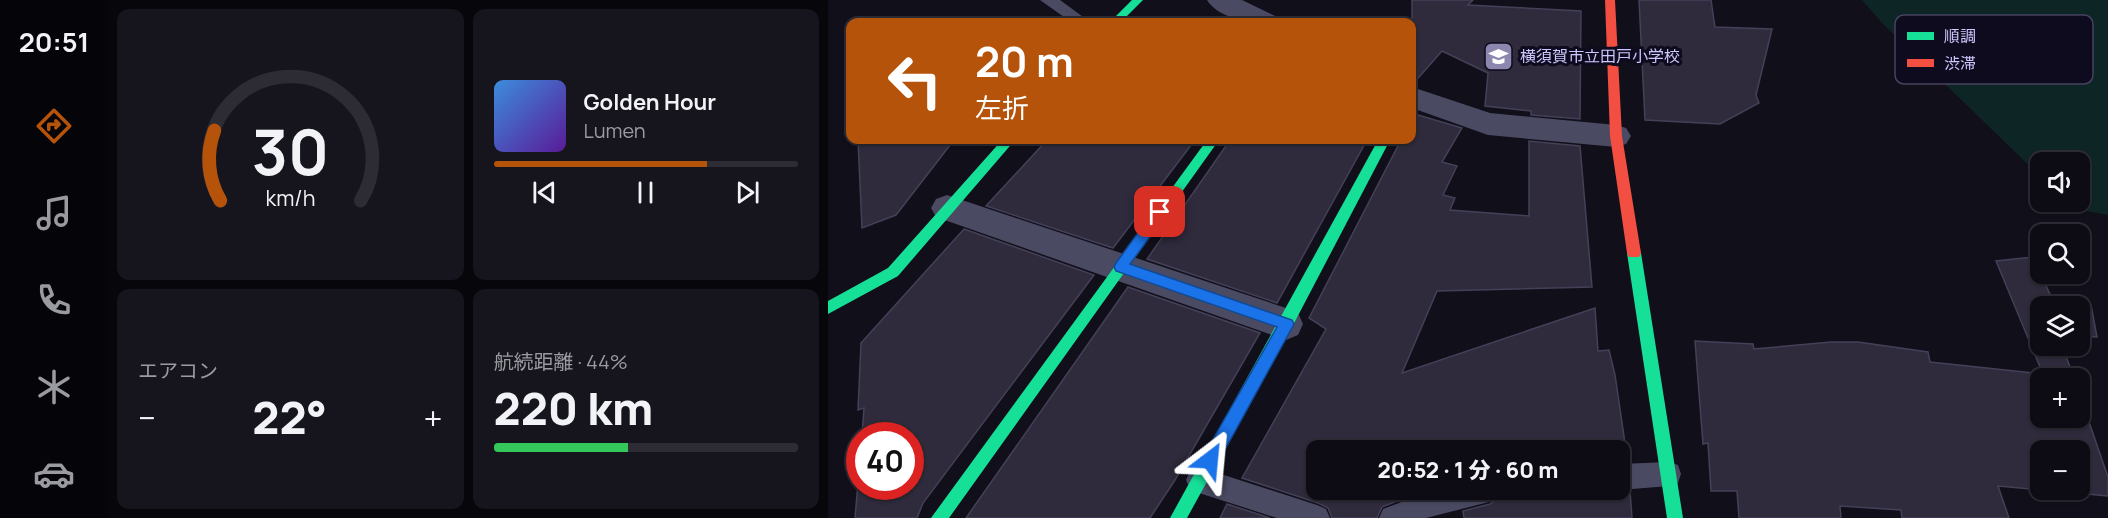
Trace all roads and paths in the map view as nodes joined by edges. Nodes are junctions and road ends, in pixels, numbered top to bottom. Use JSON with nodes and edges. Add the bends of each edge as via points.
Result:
{"nodes":[{"id":1,"x":1048,"y":0,"type":"edge"},
{"id":2,"x":1138,"y":0,"type":"edge"},
{"id":3,"x":1220,"y":0,"type":"edge"},
{"id":4,"x":1610,"y":0,"type":"edge"},
{"id":5,"x":1077,"y":18,"type":"edge"},
{"id":6,"x":1119,"y":18,"type":"edge"},
{"id":7,"x":1258,"y":18,"type":"edge"},
{"id":8,"x":1416,"y":98,"type":"edge"},
{"id":9,"x":1616,"y":136,"type":"junction"},
{"id":10,"x":1005,"y":144,"type":"edge"},
{"id":11,"x":1210,"y":144,"type":"edge"},
{"id":12,"x":1382,"y":144,"type":"edge"},
{"id":13,"x":947,"y":208,"type":"junction"},
{"id":14,"x":1121,"y":267,"type":"junction"},
{"id":15,"x":828,"y":308,"type":"edge"},
{"id":16,"x":1286,"y":324,"type":"junction"},
{"id":17,"x":1669,"y":474,"type":"junction"},
{"id":18,"x":1630,"y":476,"type":"edge"},
{"id":19,"x":1199,"y":480,"type":"junction"},
{"id":20,"x":1443,"y":500,"type":"edge"},
{"id":21,"x":939,"y":518,"type":"edge"},
{"id":22,"x":1178,"y":518,"type":"edge"},
{"id":23,"x":1317,"y":518,"type":"edge"},
{"id":24,"x":1392,"y":518,"type":"edge"},
{"id":25,"x":1675,"y":518,"type":"edge"}],
"edges":[{"from":1,"to":5,"type":"lane"},
{"from":2,"to":6,"type":"street"},
{"from":3,"to":7,"type":"street"},
{"from":4,"to":9,"type":"street"},
{"from":8,"to":9,"type":"street","via":[[1488,124]]},
{"from":9,"to":17,"type":"street"},
{"from":10,"to":13,"type":"street"},
{"from":11,"to":14,"type":"street"},
{"from":12,"to":16,"type":"street"},
{"from":13,"to":14,"type":"street"},
{"from":13,"to":15,"type":"street","via":[[893,272]]},
{"from":14,"to":16,"type":"street"},
{"from":14,"to":21,"type":"street"},
{"from":16,"to":19,"type":"street"},
{"from":17,"to":18,"type":"lane"},
{"from":17,"to":25,"type":"street"},
{"from":19,"to":22,"type":"street"},
{"from":19,"to":23,"type":"lane"},
{"from":20,"to":24,"type":"lane"}]}
